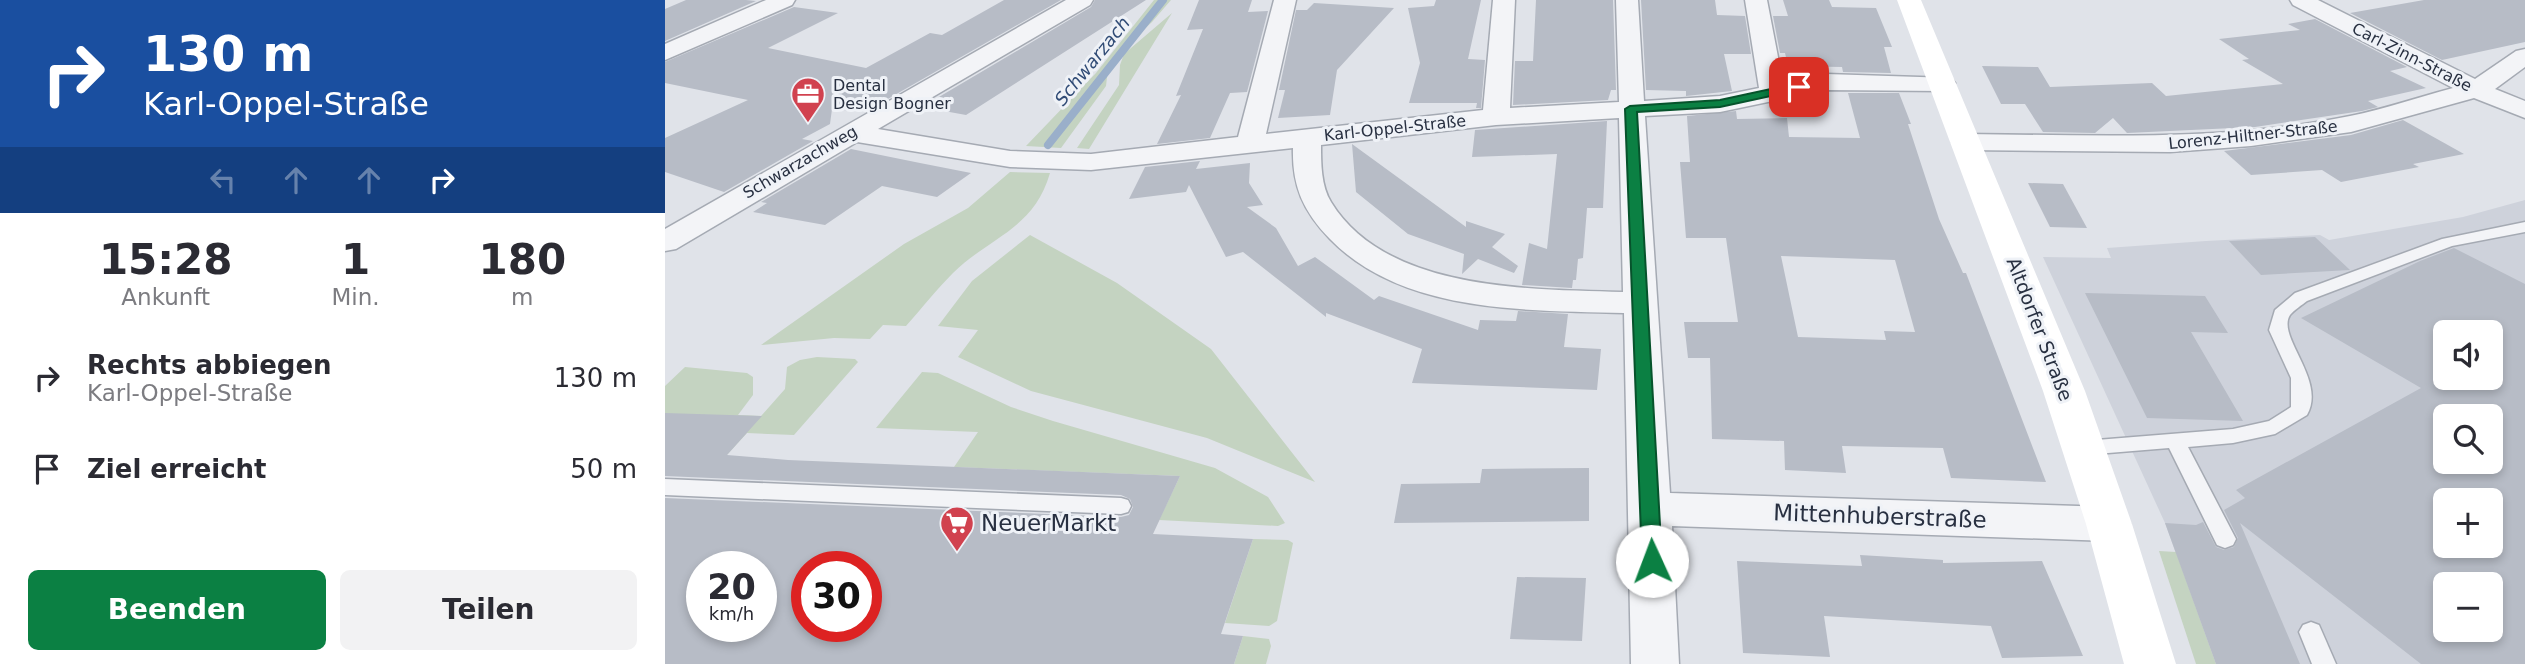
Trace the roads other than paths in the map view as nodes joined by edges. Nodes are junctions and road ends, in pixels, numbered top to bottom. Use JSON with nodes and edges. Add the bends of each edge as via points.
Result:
{"nodes":[{"id":1,"x":784,"y":0,"type":"edge"},
{"id":2,"x":1082,"y":0,"type":"edge"},
{"id":3,"x":1285,"y":0,"type":"edge"},
{"id":4,"x":1504,"y":0,"type":"edge"},
{"id":5,"x":1626,"y":0,"type":"edge"},
{"id":6,"x":1756,"y":0,"type":"edge"},
{"id":7,"x":1909,"y":0,"type":"edge"},
{"id":8,"x":2301,"y":0,"type":"edge"},
{"id":9,"x":665,"y":53,"type":"edge"},
{"id":10,"x":2525,"y":56,"type":"edge"},
{"id":11,"x":1942,"y":83,"type":"junction"},
{"id":12,"x":2476,"y":90,"type":"junction"},
{"id":13,"x":1772,"y":91,"type":"junction"},
{"id":14,"x":1630,"y":109,"type":"junction"},
{"id":15,"x":2525,"y":110,"type":"edge"},
{"id":16,"x":1496,"y":117,"type":"junction"},
{"id":17,"x":850,"y":133,"type":"junction"},
{"id":18,"x":1307,"y":137,"type":"junction"},
{"id":19,"x":1966,"y":142,"type":"junction"},
{"id":20,"x":1250,"y":143,"type":"junction"},
{"id":21,"x":2525,"y":227,"type":"edge"},
{"id":22,"x":665,"y":242,"type":"edge"},
{"id":23,"x":1640,"y":303,"type":"junction"},
{"id":24,"x":2175,"y":441,"type":"junction"},
{"id":25,"x":2084,"y":448,"type":"junction"},
{"id":26,"x":665,"y":487,"type":"edge"},
{"id":27,"x":1121,"y":506,"type":"dead end"},
{"id":28,"x":1650,"y":509,"type":"junction"},
{"id":29,"x":2109,"y":524,"type":"junction"},
{"id":30,"x":2225,"y":539,"type":"dead end"},
{"id":31,"x":2311,"y":632,"type":"dead end"},
{"id":32,"x":1655,"y":664,"type":"edge"},
{"id":33,"x":2150,"y":664,"type":"edge"},
{"id":34,"x":2324,"y":664,"type":"edge"}],
"edges":[{"from":1,"to":9,"type":"street"},
{"from":2,"to":17,"type":"street","name":"Schwarzachweg"},
{"from":3,"to":20,"type":"street"},
{"from":4,"to":16,"type":"street"},
{"from":5,"to":14,"type":"street"},
{"from":6,"to":13,"type":"street"},
{"from":7,"to":11,"type":"main road","name":"Altdorfer Straße"},
{"from":8,"to":12,"type":"street","name":"Carl-Zinn-Straße"},
{"from":10,"to":12,"type":"street","name":"Lorenz-Hiltner-Straße"},
{"from":11,"to":13,"type":"street","name":"Karl-Oppel-Straße","via":[[1826,82]]},
{"from":11,"to":19,"type":"main road","name":"Altdorfer Straße"},
{"from":12,"to":15,"type":"street","name":"Carl-Zinn-Straße"},
{"from":12,"to":19,"type":"street","name":"Lorenz-Hiltner-Straße","via":[[2351,124],[2251,138],[2139,145]]},
{"from":13,"to":14,"type":"street","name":"Karl-Oppel-Straße","via":[[1720,104]]},
{"from":14,"to":16,"type":"street","name":"Karl-Oppel-Straße"},
{"from":14,"to":23,"type":"street"},
{"from":16,"to":18,"type":"street","name":"Karl-Oppel-Straße"},
{"from":17,"to":20,"type":"street","name":"Karl-Oppel-Straße","via":[[1059,163]]},
{"from":17,"to":22,"type":"street","name":"Schwarzachweg"},
{"from":18,"to":20,"type":"street","name":"Karl-Oppel-Straße"},
{"from":18,"to":23,"type":"street","via":[[1307,173],[1315,201],[1342,236],[1378,262],[1429,282],[1480,293]]},
{"from":19,"to":25,"type":"main road","name":"Altdorfer Straße","via":[[2044,334]]},
{"from":21,"to":24,"type":"lane","via":[[2448,242],[2301,297],[2281,314],[2277,330],[2305,390],[2300,410],[2275,427]]},
{"from":23,"to":28,"type":"street"},
{"from":24,"to":25,"type":"lane"},
{"from":24,"to":30,"type":"lane"},
{"from":25,"to":29,"type":"main road","name":"Altdorfer Straße"},
{"from":26,"to":27,"type":"lane"},
{"from":28,"to":29,"type":"street","name":"Mittenhuberstraße"},
{"from":28,"to":32,"type":"street"},
{"from":29,"to":33,"type":"main road","name":"Altdorfer Straße"},
{"from":31,"to":34,"type":"lane"}]}
